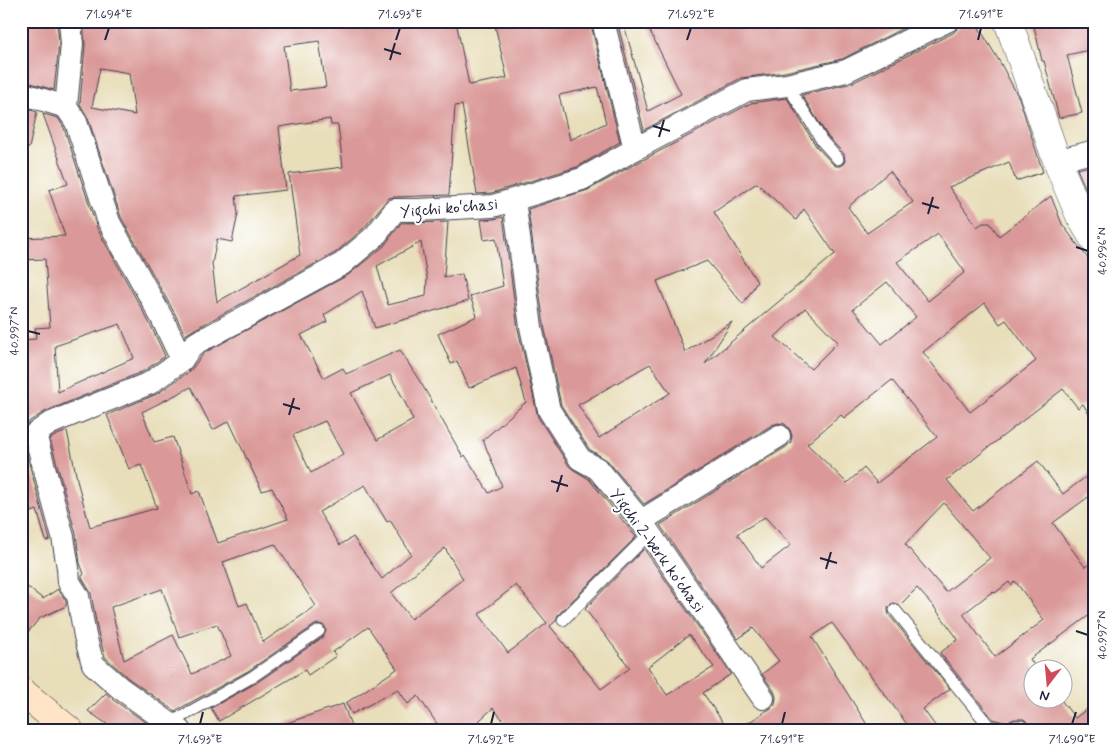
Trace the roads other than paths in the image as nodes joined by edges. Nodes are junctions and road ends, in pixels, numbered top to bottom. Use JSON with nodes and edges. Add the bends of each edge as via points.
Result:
{"nodes":[{"id":1,"x":70,"y":21,"type":"edge"},
{"id":2,"x":603,"y":21,"type":"edge"},
{"id":3,"x":947,"y":21,"type":"edge"},
{"id":4,"x":1011,"y":22,"type":"edge"},
{"id":5,"x":787,"y":85,"type":"junction"},
{"id":6,"x":21,"y":93,"type":"edge"},
{"id":7,"x":66,"y":107,"type":"junction"},
{"id":8,"x":635,"y":149,"type":"junction"},
{"id":9,"x":1095,"y":151,"type":"edge"},
{"id":10,"x":838,"y":159,"type":"dead end"},
{"id":11,"x":1057,"y":160,"type":"junction"},
{"id":12,"x":514,"y":200,"type":"junction"},
{"id":13,"x":1095,"y":241,"type":"edge"},
{"id":14,"x":182,"y":360,"type":"junction"},
{"id":15,"x":28,"y":431,"type":"edge"},
{"id":16,"x":779,"y":436,"type":"dead end"},
{"id":17,"x":645,"y":528,"type":"junction"},
{"id":18,"x":895,"y":610,"type":"dead end"},
{"id":19,"x":563,"y":620,"type":"dead end"},
{"id":20,"x":319,"y":630,"type":"dead end"},
{"id":21,"x":21,"y":691,"type":"edge"},
{"id":22,"x":763,"y":698,"type":"dead end"},
{"id":23,"x":175,"y":727,"type":"edge"},
{"id":24,"x":70,"y":731,"type":"edge"},
{"id":25,"x":1025,"y":731,"type":"edge"}],
"edges":[{"from":1,"to":7,"type":"street","via":[[72,44]]},
{"from":2,"to":8,"type":"street"},
{"from":3,"to":5,"type":"street","name":"Yigchi koʻchasi","via":[[846,71]]},
{"from":4,"to":11,"type":"street"},
{"from":5,"to":8,"type":"street","name":"Yigchi koʻchasi","via":[[747,90]]},
{"from":5,"to":10,"type":"lane","via":[[822,141]]},
{"from":6,"to":7,"type":"street"},
{"from":7,"to":14,"type":"street","via":[[76,122],[109,222]]},
{"from":8,"to":12,"type":"street","name":"Yigchi koʻchasi","via":[[582,178]]},
{"from":9,"to":11,"type":"street"},
{"from":11,"to":13,"type":"street","via":[[1080,216]]},
{"from":12,"to":14,"type":"street","name":"Yigchi koʻchasi","via":[[493,206],[395,210],[375,236],[342,264],[197,341]]},
{"from":12,"to":17,"type":"street","name":"Yigchi 2-berk koʻchasi","via":[[531,327],[549,410],[580,459],[598,469]]},
{"from":14,"to":15,"type":"street","via":[[150,383]]},
{"from":15,"to":23,"type":"street","via":[[64,537],[69,582],[78,596],[93,664],[120,688]]},
{"from":16,"to":17,"type":"street"},
{"from":17,"to":19,"type":"lane"},
{"from":17,"to":22,"type":"street","name":"Yigchi 2-berk koʻchasi"},
{"from":18,"to":25,"type":"lane","via":[[989,726],[1008,730],[1021,726]]},
{"from":20,"to":23,"type":"lane"},
{"from":21,"to":24,"type":"main road"}]}
